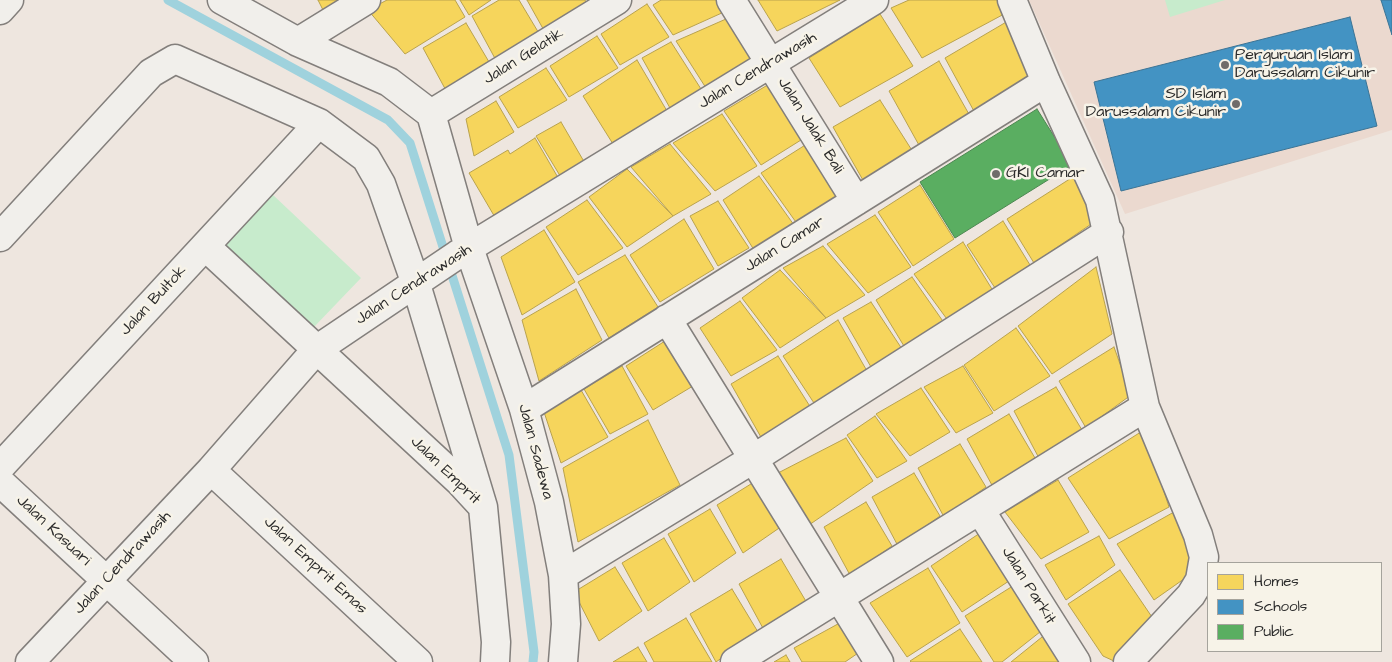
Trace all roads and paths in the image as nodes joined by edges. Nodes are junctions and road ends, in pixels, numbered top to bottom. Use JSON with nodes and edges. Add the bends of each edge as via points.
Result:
{"nodes":[{"id":1,"x":9,"y":0,"type":"edge"},
{"id":2,"x":222,"y":0,"type":"edge"},
{"id":3,"x":366,"y":0,"type":"edge"},
{"id":4,"x":617,"y":0,"type":"edge"},
{"id":5,"x":732,"y":0,"type":"edge"},
{"id":6,"x":874,"y":0,"type":"edge"},
{"id":7,"x":1012,"y":0,"type":"edge"},
{"id":8,"x":0,"y":10,"type":"edge"},
{"id":9,"x":298,"y":42,"type":"junction"},
{"id":10,"x":771,"y":63,"type":"junction"},
{"id":11,"x":1046,"y":82,"type":"junction"},
{"id":12,"x":431,"y":114,"type":"junction"},
{"id":13,"x":318,"y":123,"type":"junction"},
{"id":14,"x":856,"y":201,"type":"junction"},
{"id":15,"x":1109,"y":232,"type":"junction"},
{"id":16,"x":0,"y":237,"type":"edge"},
{"id":17,"x":205,"y":246,"type":"junction"},
{"id":18,"x":463,"y":251,"type":"junction"},
{"id":19,"x":422,"y":277,"type":"junction"},
{"id":20,"x":667,"y":319,"type":"junction"},
{"id":21,"x":316,"y":350,"type":"junction"},
{"id":22,"x":1145,"y":407,"type":"junction"},
{"id":23,"x":524,"y":409,"type":"junction"},
{"id":24,"x":753,"y":459,"type":"junction"},
{"id":25,"x":0,"y":467,"type":"edge"},
{"id":26,"x":211,"y":470,"type":"junction"},
{"id":27,"x":0,"y":482,"type":"edge"},
{"id":28,"x":483,"y":506,"type":"junction"},
{"id":29,"x":980,"y":510,"type":"junction"},
{"id":30,"x":563,"y":575,"type":"junction"},
{"id":31,"x":107,"y":581,"type":"junction"},
{"id":32,"x":839,"y":597,"type":"junction"},
{"id":33,"x":495,"y":652,"type":"edge"},
{"id":34,"x":30,"y":662,"type":"edge"},
{"id":35,"x":194,"y":662,"type":"edge"},
{"id":36,"x":418,"y":662,"type":"edge"},
{"id":37,"x":478,"y":662,"type":"edge"},
{"id":38,"x":563,"y":662,"type":"edge"},
{"id":39,"x":735,"y":662,"type":"edge"},
{"id":40,"x":879,"y":662,"type":"edge"},
{"id":41,"x":1076,"y":662,"type":"edge"},
{"id":42,"x":1128,"y":662,"type":"edge"}],
"edges":[{"from":1,"to":8,"type":"street"},
{"from":2,"to":9,"type":"street"},
{"from":3,"to":9,"type":"street"},
{"from":4,"to":12,"type":"street","name":"Jalan Gelatik"},
{"from":5,"to":10,"type":"street","name":"Jalan Jalak Bali"},
{"from":6,"to":10,"type":"street","name":"Jalan Cendrawasih"},
{"from":7,"to":11,"type":"street"},
{"from":9,"to":12,"type":"street","via":[[389,82]]},
{"from":10,"to":14,"type":"street","name":"Jalan Jalak Bali"},
{"from":10,"to":18,"type":"street","name":"Jalan Cendrawasih"},
{"from":11,"to":14,"type":"street","name":"Jalan Camar"},
{"from":11,"to":15,"type":"street","via":[[1100,200]]},
{"from":12,"to":18,"type":"street","name":"Jalan Sadewa"},
{"from":13,"to":16,"type":"street","via":[[175,59],[150,72]]},
{"from":13,"to":17,"type":"street","name":"Jalan Bultok"},
{"from":13,"to":19,"type":"street","via":[[366,158],[381,184]]},
{"from":14,"to":20,"type":"street","name":"Jalan Camar"},
{"from":15,"to":22,"type":"street"},
{"from":15,"to":24,"type":"street"},
{"from":17,"to":21,"type":"street"},
{"from":17,"to":25,"type":"street","name":"Jalan Bultok"},
{"from":18,"to":19,"type":"street","name":"Jalan Cendrawasih"},
{"from":18,"to":23,"type":"street","name":"Jalan Sadewa"},
{"from":19,"to":21,"type":"street","name":"Jalan Cendrawasih"},
{"from":19,"to":28,"type":"street"},
{"from":20,"to":23,"type":"street","name":"Jalan Camar"},
{"from":20,"to":24,"type":"street"},
{"from":21,"to":26,"type":"street","name":"Jalan Cendrawasih"},
{"from":21,"to":28,"type":"street","name":"Jalan Emprit"},
{"from":22,"to":29,"type":"street"},
{"from":22,"to":42,"type":"street","via":[[1204,557],[1200,580],[1191,595]]},
{"from":23,"to":30,"type":"street","name":"Jalan Sadewa","via":[[549,502]]},
{"from":24,"to":30,"type":"street"},
{"from":24,"to":32,"type":"street"},
{"from":26,"to":31,"type":"street","name":"Jalan Cendrawasih"},
{"from":26,"to":36,"type":"street","name":"Jalan Emprit Emas"},
{"from":27,"to":31,"type":"street","name":"Jalan Kasuari"},
{"from":28,"to":33,"type":"street","name":"Jalan Emprit"},
{"from":29,"to":32,"type":"street"},
{"from":29,"to":41,"type":"street","name":"Jalan Parkit"},
{"from":30,"to":38,"type":"street","name":"Jalan Sadewa","via":[[566,624]]},
{"from":31,"to":34,"type":"street","name":"Jalan Cendrawasih"},
{"from":31,"to":35,"type":"street","name":"Jalan Kasuari"},
{"from":32,"to":39,"type":"street"},
{"from":32,"to":40,"type":"street"},
{"from":33,"to":37,"type":"street"}]}
